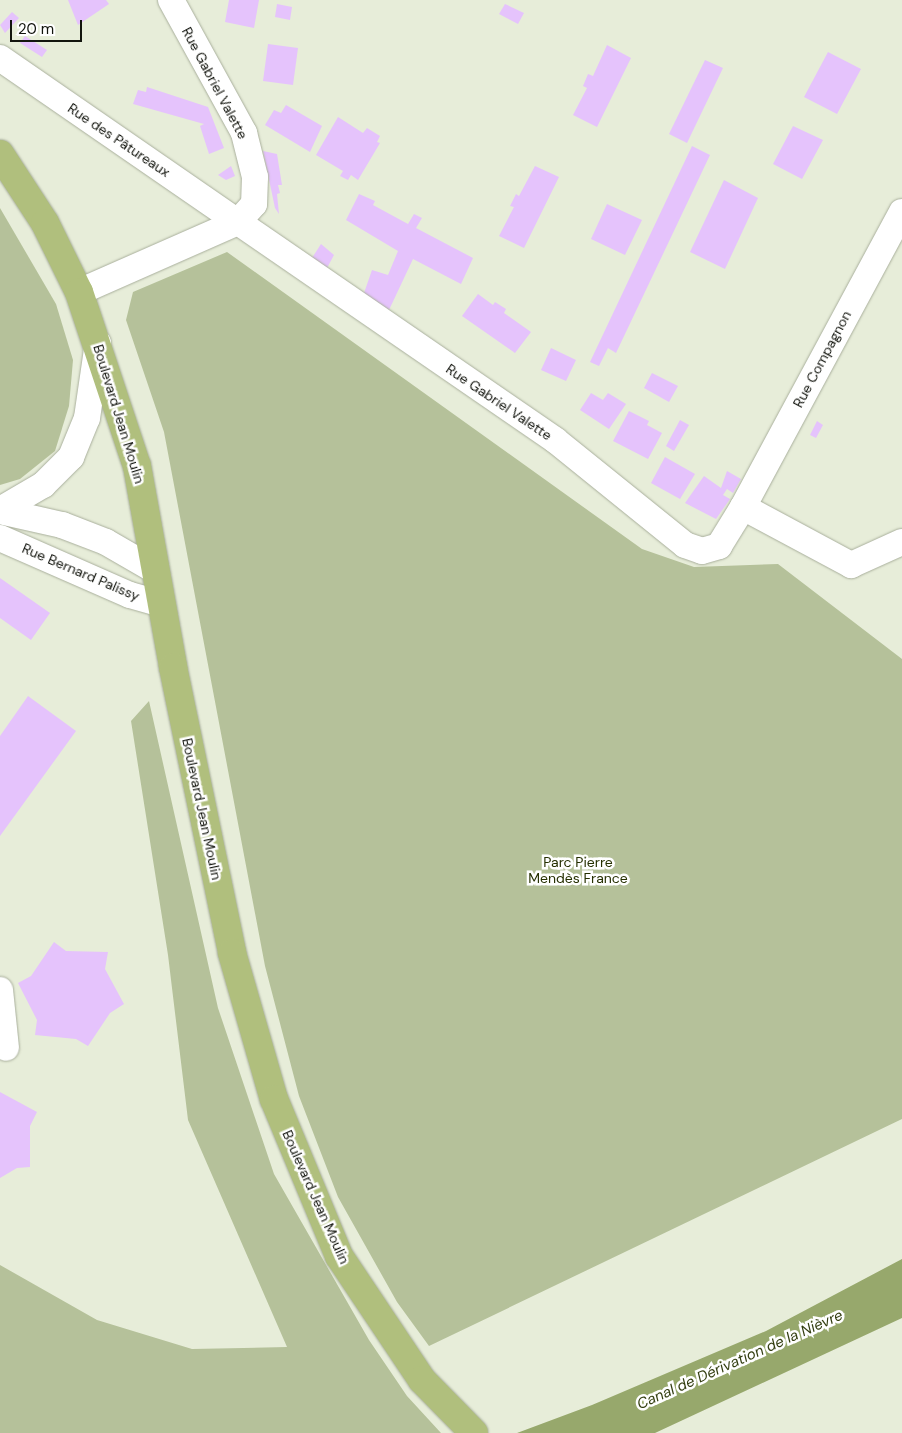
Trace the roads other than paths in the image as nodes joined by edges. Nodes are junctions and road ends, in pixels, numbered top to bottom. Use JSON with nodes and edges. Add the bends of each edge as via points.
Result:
{"nodes":[{"id":1,"x":170,"y":0,"type":"edge"},
{"id":2,"x":0,"y":58,"type":"edge"},
{"id":3,"x":0,"y":154,"type":"edge"},
{"id":4,"x":902,"y":212,"type":"edge"},
{"id":5,"x":238,"y":222,"type":"junction"},
{"id":6,"x":78,"y":292,"type":"junction"},
{"id":7,"x":98,"y":343,"type":"junction"},
{"id":8,"x":743,"y":507,"type":"junction"},
{"id":9,"x":0,"y":510,"type":"edge"},
{"id":10,"x":0,"y":538,"type":"edge"},
{"id":11,"x":902,"y":542,"type":"edge"},
{"id":12,"x":156,"y":571,"type":"junction"},
{"id":13,"x":162,"y":604,"type":"junction"},
{"id":14,"x":0,"y":990,"type":"edge"},
{"id":15,"x":6,"y":1048,"type":"dead end"},
{"id":16,"x":474,"y":1433,"type":"edge"}],
"edges":[{"from":1,"to":5,"type":"street","name":"Rue Gabriel Valette","via":[[244,133],[255,177],[254,204]]},
{"from":2,"to":5,"type":"street","name":"Rue des Pâtureaux"},
{"from":3,"to":6,"type":"main road","name":"Boulevard Jean Moulin","via":[[45,223]]},
{"from":4,"to":8,"type":"street","name":"Rue Compagnon"},
{"from":5,"to":6,"type":"street","name":"Rue Gabriel Valette"},
{"from":5,"to":8,"type":"street","name":"Rue Gabriel Valette","via":[[555,440],[685,545],[702,551],[718,546]]},
{"from":6,"to":7,"type":"main road","name":"Boulevard Jean Moulin"},
{"from":7,"to":9,"type":"street","via":[[87,418],[71,457],[44,485]]},
{"from":7,"to":12,"type":"main road","name":"Boulevard Jean Moulin","via":[[137,466]]},
{"from":8,"to":11,"type":"street","via":[[851,565]]},
{"from":9,"to":12,"type":"street","via":[[62,525],[106,542]]},
{"from":10,"to":13,"type":"street","name":"Rue Bernard Palissy","via":[[130,595]]},
{"from":12,"to":13,"type":"main road","name":"Boulevard Jean Moulin"},
{"from":13,"to":16,"type":"main road","name":"Boulevard Jean Moulin","via":[[232,953],[274,1099],[339,1256],[422,1380]]},
{"from":14,"to":15,"type":"street"}]}
